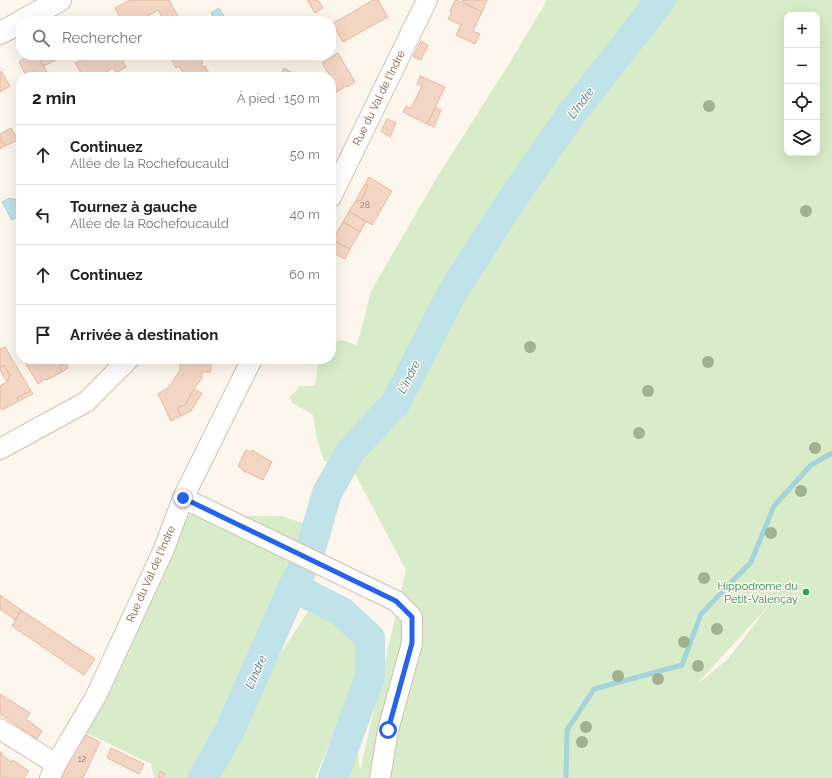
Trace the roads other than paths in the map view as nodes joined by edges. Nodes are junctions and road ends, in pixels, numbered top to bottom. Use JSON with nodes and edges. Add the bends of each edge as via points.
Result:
{"nodes":[{"id":1,"x":60,"y":0,"type":"edge"},
{"id":2,"x":427,"y":0,"type":"edge"},
{"id":3,"x":31,"y":16,"type":"edge"},
{"id":4,"x":16,"y":24,"type":"edge"},
{"id":5,"x":0,"y":33,"type":"edge"},
{"id":6,"x":336,"y":187,"type":"edge"},
{"id":7,"x":124,"y":364,"type":"edge"},
{"id":8,"x":250,"y":364,"type":"edge"},
{"id":9,"x":0,"y":449,"type":"edge"},
{"id":10,"x":183,"y":498,"type":"junction"},
{"id":11,"x":0,"y":729,"type":"edge"},
{"id":12,"x":53,"y":771,"type":"edge"},
{"id":13,"x":380,"y":778,"type":"edge"}],
"edges":[{"from":1,"to":3,"type":"street"},
{"from":2,"to":6,"type":"street","name":"Rue du Val de l'Indre"},
{"from":4,"to":5,"type":"street"},
{"from":7,"to":9,"type":"street","via":[[86,402]]},
{"from":8,"to":10,"type":"street","name":"Rue du Val de l'Indre"},
{"from":10,"to":12,"type":"street","name":"Rue du Val de l'Indre","via":[[164,549],[96,696]]},
{"from":10,"to":13,"type":"street","via":[[396,601],[412,617],[412,643],[388,730]]},
{"from":11,"to":12,"type":"street","name":"Rue du Val de l'Indre"}]}
